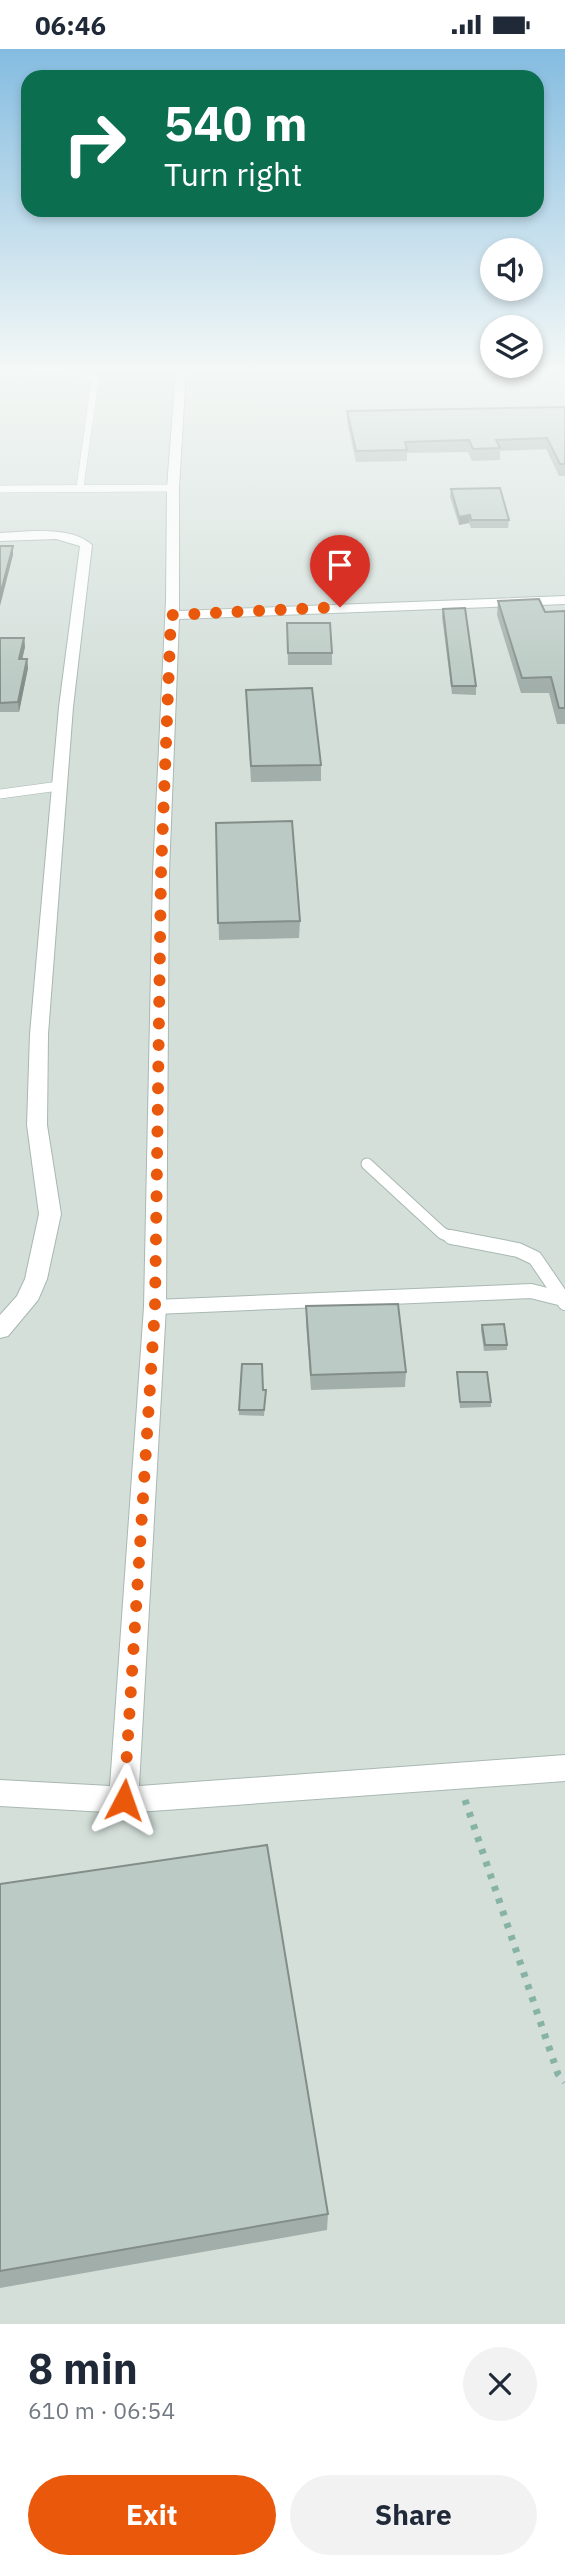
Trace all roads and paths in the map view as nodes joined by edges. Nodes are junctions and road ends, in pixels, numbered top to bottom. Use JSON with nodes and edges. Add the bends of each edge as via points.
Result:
{"nodes":[{"id":1,"x":82,"y":476,"type":"edge"},
{"id":2,"x":174,"y":476,"type":"edge"},
{"id":3,"x":80,"y":487,"type":"junction"},
{"id":4,"x":173,"y":488,"type":"junction"},
{"id":5,"x":0,"y":489,"type":"edge"},
{"id":6,"x":0,"y":537,"type":"edge"},
{"id":7,"x":565,"y":587,"type":"edge"},
{"id":8,"x":442,"y":590,"type":"dead end"},
{"id":9,"x":199,"y":600,"type":"dead end"},
{"id":10,"x":565,"y":600,"type":"edge"},
{"id":11,"x":172,"y":608,"type":"junction"},
{"id":12,"x":59,"y":786,"type":"junction"},
{"id":13,"x":0,"y":794,"type":"edge"},
{"id":14,"x":367,"y":1164,"type":"dead end"},
{"id":15,"x":564,"y":1301,"type":"edge"},
{"id":16,"x":155,"y":1307,"type":"junction"},
{"id":17,"x":0,"y":1330,"type":"edge"},
{"id":18,"x":565,"y":1768,"type":"edge"},
{"id":19,"x":457,"y":1776,"type":"junction"},
{"id":20,"x":0,"y":1793,"type":"edge"},
{"id":21,"x":124,"y":1800,"type":"junction"},
{"id":22,"x":565,"y":2082,"type":"edge"}],
"edges":[{"from":1,"to":3,"type":"lane"},
{"from":2,"to":4,"type":"street"},
{"from":3,"to":4,"type":"lane"},
{"from":3,"to":5,"type":"lane"},
{"from":4,"to":11,"type":"street"},
{"from":6,"to":12,"type":"street","via":[[78,538],[86,545]]},
{"from":7,"to":8,"type":"street"},
{"from":9,"to":11,"type":"street"},
{"from":10,"to":11,"type":"street"},
{"from":11,"to":16,"type":"street","via":[[161,873]]},
{"from":12,"to":13,"type":"lane"},
{"from":12,"to":17,"type":"street","via":[[36,1109],[50,1214],[27,1300]]},
{"from":14,"to":15,"type":"lane","via":[[442,1233],[535,1258]]},
{"from":15,"to":16,"type":"lane","via":[[531,1291]]},
{"from":16,"to":21,"type":"street"},
{"from":18,"to":19,"type":"street"},
{"from":19,"to":21,"type":"street"},
{"from":19,"to":22,"type":"path","via":[[558,2074]]},
{"from":20,"to":21,"type":"street"}]}
